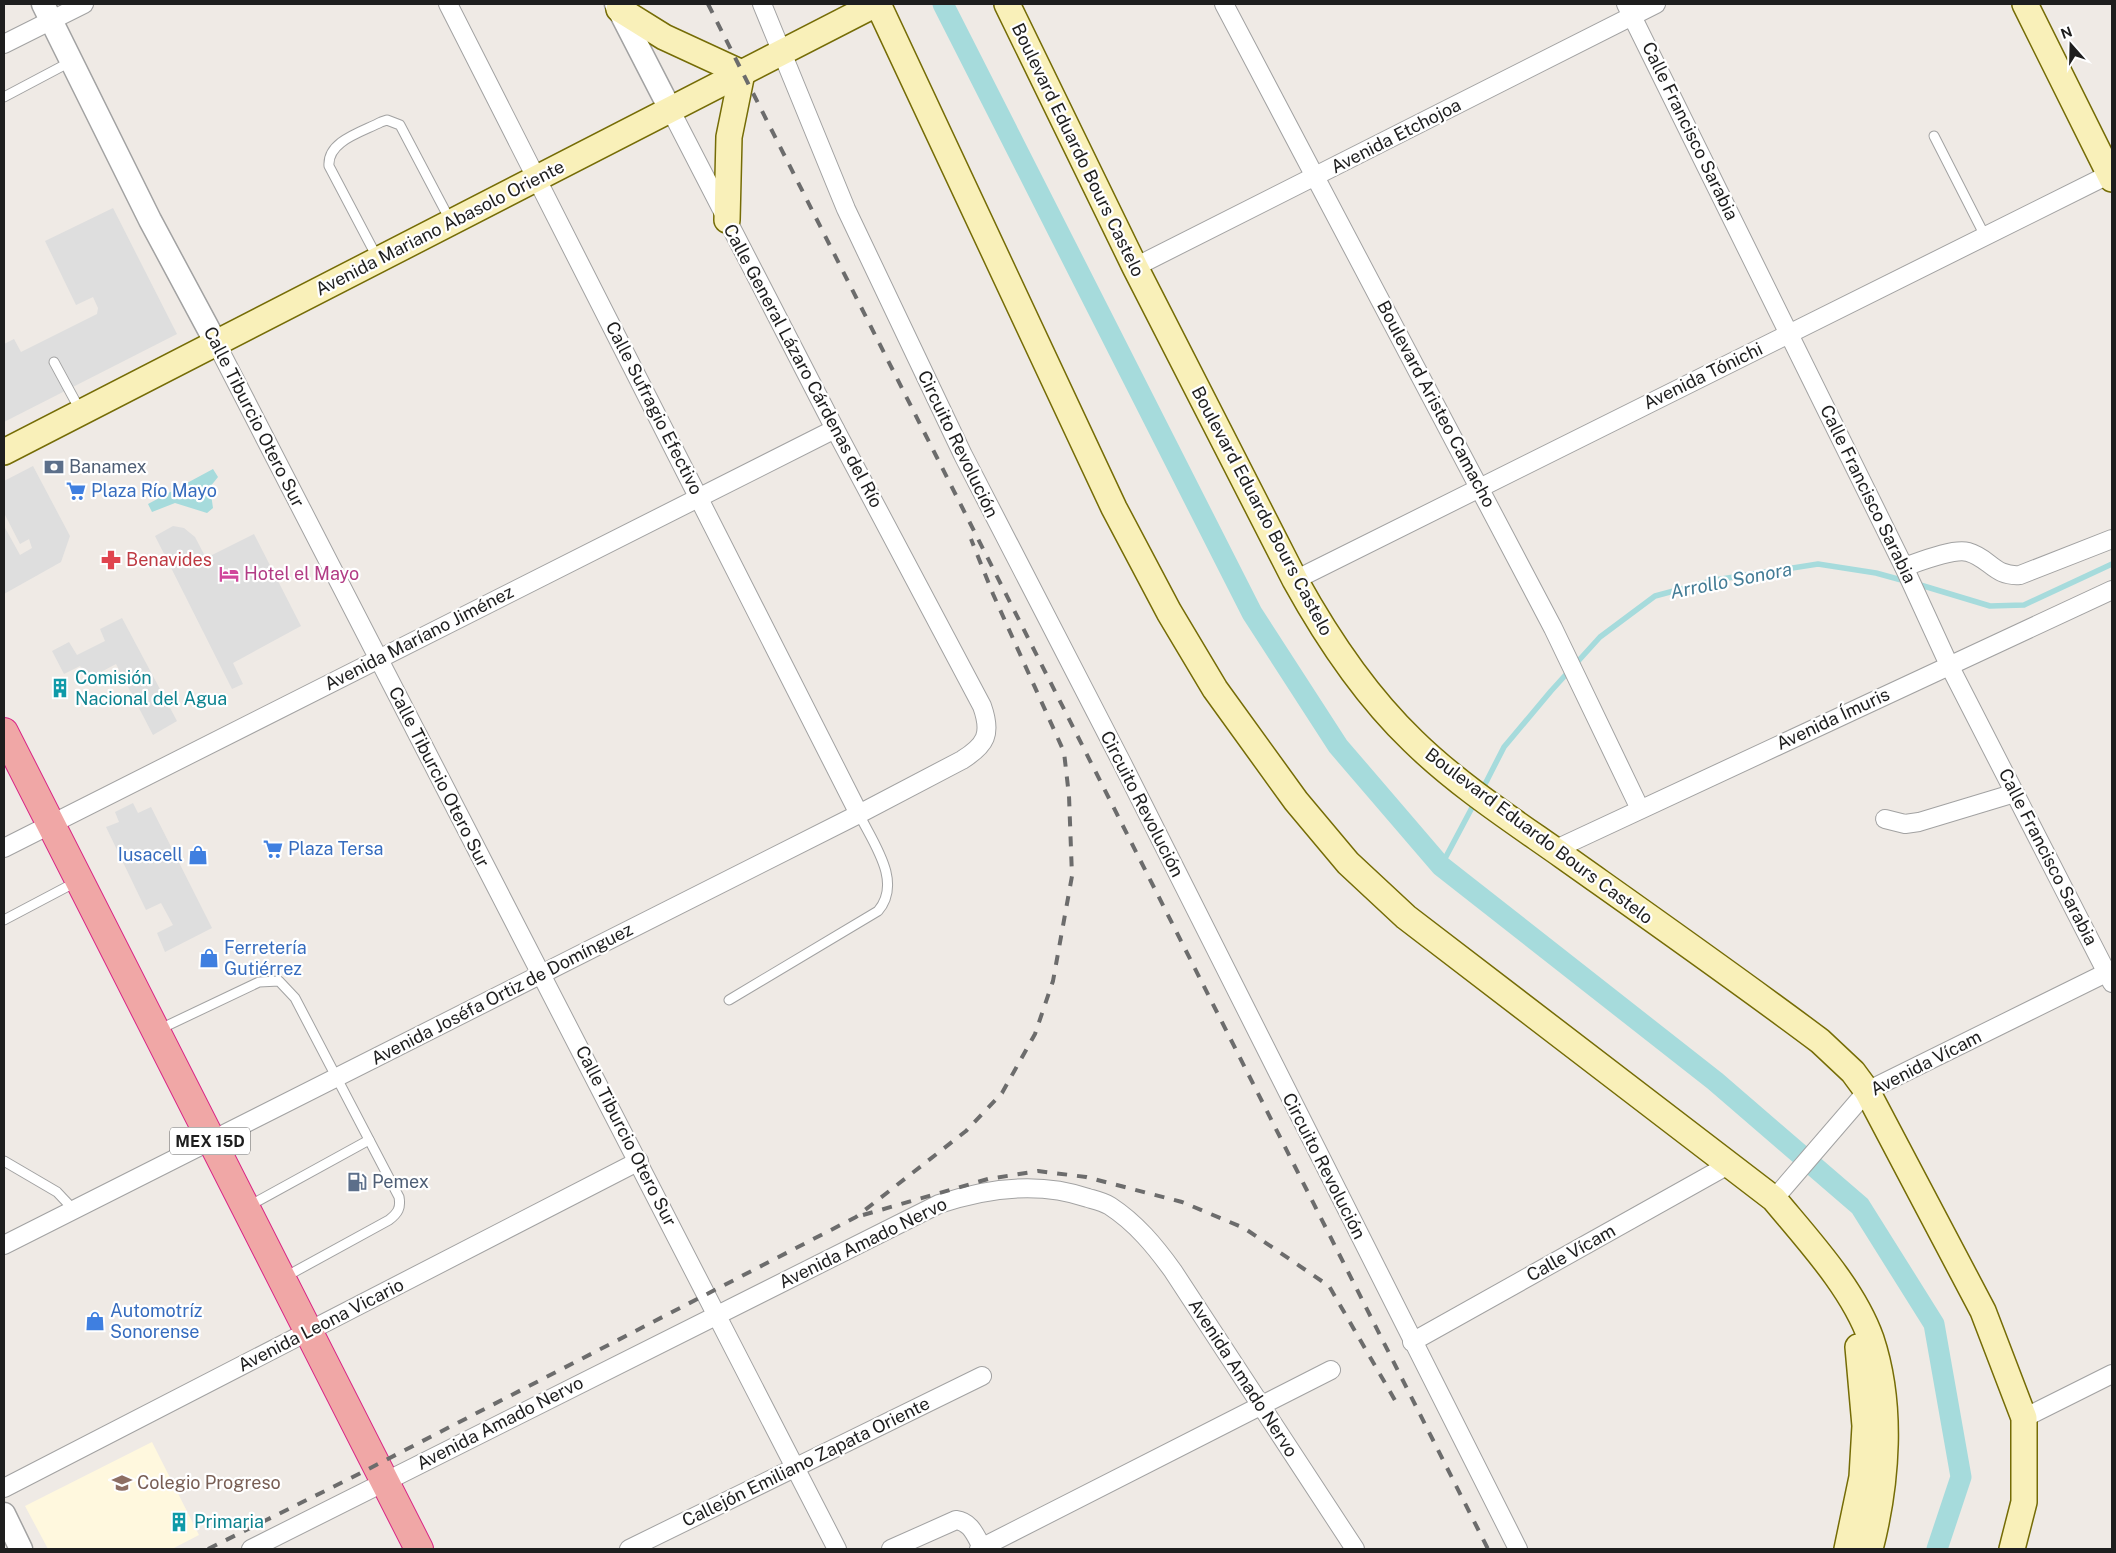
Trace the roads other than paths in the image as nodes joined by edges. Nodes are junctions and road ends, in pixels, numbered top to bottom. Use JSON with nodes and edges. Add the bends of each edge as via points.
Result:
{"nodes":[{"id":1,"x":84,"y":4,"type":"edge"},
{"id":2,"x":448,"y":4,"type":"edge"},
{"id":3,"x":762,"y":4,"type":"edge"},
{"id":4,"x":1007,"y":4,"type":"edge"},
{"id":5,"x":1224,"y":4,"type":"edge"},
{"id":6,"x":1656,"y":4,"type":"edge"},
{"id":7,"x":2025,"y":4,"type":"edge"},
{"id":8,"x":871,"y":5,"type":"edge"},
{"id":9,"x":617,"y":6,"type":"edge"},
{"id":10,"x":1630,"y":10,"type":"edge"},
{"id":11,"x":47,"y":12,"type":"edge"},
{"id":12,"x":4,"y":44,"type":"edge"},
{"id":13,"x":781,"y":52,"type":"junction"},
{"id":14,"x":72,"y":62,"type":"junction"},
{"id":15,"x":742,"y":73,"type":"junction"},
{"id":16,"x":4,"y":97,"type":"edge"},
{"id":17,"x":670,"y":108,"type":"junction"},
{"id":18,"x":1934,"y":136,"type":"dead end"},
{"id":19,"x":1316,"y":176,"type":"junction"},
{"id":20,"x":2111,"y":176,"type":"edge"},
{"id":21,"x":538,"y":178,"type":"junction"},
{"id":22,"x":727,"y":220,"type":"junction"},
{"id":23,"x":452,"y":222,"type":"junction"},
{"id":24,"x":1985,"y":236,"type":"junction"},
{"id":25,"x":378,"y":260,"type":"junction"},
{"id":26,"x":1135,"y":267,"type":"junction"},
{"id":27,"x":1789,"y":333,"type":"junction"},
{"id":28,"x":216,"y":343,"type":"junction"},
{"id":29,"x":54,"y":362,"type":"dead end"},
{"id":30,"x":81,"y":412,"type":"junction"},
{"id":31,"x":836,"y":429,"type":"junction"},
{"id":32,"x":4,"y":452,"type":"edge"},
{"id":33,"x":1479,"y":487,"type":"junction"},
{"id":34,"x":699,"y":497,"type":"junction"},
{"id":35,"x":2112,"y":539,"type":"edge"},
{"id":36,"x":1904,"y":567,"type":"junction"},
{"id":37,"x":1295,"y":580,"type":"junction"},
{"id":38,"x":2112,"y":590,"type":"edge"},
{"id":39,"x":378,"y":658,"type":"junction"},
{"id":40,"x":1949,"y":665,"type":"junction"},
{"id":41,"x":988,"y":729,"type":"joint"},
{"id":42,"x":4,"y":732,"type":"edge"},
{"id":43,"x":2015,"y":793,"type":"junction"},
{"id":44,"x":1640,"y":809,"type":"junction"},
{"id":45,"x":859,"y":814,"type":"junction"},
{"id":46,"x":1885,"y":819,"type":"dead end"},
{"id":47,"x":50,"y":824,"type":"junction"},
{"id":48,"x":4,"y":848,"type":"edge"},
{"id":49,"x":1554,"y":850,"type":"junction"},
{"id":50,"x":79,"y":880,"type":"junction"},
{"id":51,"x":4,"y":920,"type":"edge"},
{"id":52,"x":542,"y":974,"type":"junction"},
{"id":53,"x":2110,"y":976,"type":"edge"},
{"id":54,"x":729,"y":1000,"type":"dead end"},
{"id":55,"x":155,"y":1031,"type":"junction"},
{"id":56,"x":337,"y":1078,"type":"junction"},
{"id":57,"x":1864,"y":1095,"type":"junction"},
{"id":58,"x":370,"y":1140,"type":"junction"},
{"id":59,"x":211,"y":1142,"type":"junction"},
{"id":60,"x":4,"y":1161,"type":"edge"},
{"id":61,"x":639,"y":1161,"type":"junction"},
{"id":62,"x":1730,"y":1164,"type":"junction"},
{"id":63,"x":1778,"y":1194,"type":"junction"},
{"id":64,"x":245,"y":1208,"type":"junction"},
{"id":65,"x":74,"y":1210,"type":"junction"},
{"id":66,"x":4,"y":1245,"type":"edge"},
{"id":67,"x":281,"y":1279,"type":"junction"},
{"id":68,"x":1850,"y":1297,"type":"junction"},
{"id":69,"x":718,"y":1315,"type":"junction"},
{"id":70,"x":308,"y":1332,"type":"junction"},
{"id":71,"x":1412,"y":1342,"type":"junction"},
{"id":72,"x":1331,"y":1370,"type":"dead end"},
{"id":73,"x":2112,"y":1374,"type":"edge"},
{"id":74,"x":982,"y":1376,"type":"dead end"},
{"id":75,"x":1262,"y":1407,"type":"junction"},
{"id":76,"x":2024,"y":1418,"type":"junction"},
{"id":77,"x":796,"y":1468,"type":"junction"},
{"id":78,"x":384,"y":1481,"type":"junction"},
{"id":79,"x":4,"y":1488,"type":"edge"},
{"id":80,"x":2024,"y":1502,"type":"junction"},
{"id":81,"x":4,"y":1514,"type":"edge"},
{"id":82,"x":981,"y":1548,"type":"edge"},
{"id":83,"x":22,"y":1549,"type":"edge"},
{"id":84,"x":251,"y":1549,"type":"edge"},
{"id":85,"x":419,"y":1549,"type":"edge"},
{"id":86,"x":630,"y":1549,"type":"edge"},
{"id":87,"x":837,"y":1549,"type":"edge"},
{"id":88,"x":892,"y":1549,"type":"edge"},
{"id":89,"x":1355,"y":1549,"type":"edge"},
{"id":90,"x":1518,"y":1549,"type":"edge"},
{"id":91,"x":1847,"y":1549,"type":"edge"},
{"id":92,"x":1870,"y":1549,"type":"edge"},
{"id":93,"x":2012,"y":1549,"type":"edge"},
{"id":94,"x":2022,"y":1549,"type":"edge"}],
"edges":[{"from":1,"to":11,"type":"street"},
{"from":2,"to":21,"type":"street","name":"Calle Sufragio Efectivo"},
{"from":3,"to":13,"type":"street","name":"Circuito Revolución"},
{"from":4,"to":26,"type":"main road","name":"Boulevard Eduardo Bours Castelo"},
{"from":5,"to":19,"type":"street","name":"Boulevard Aristeo Camacho"},
{"from":6,"to":10,"type":"street","name":"Avenida Etchojoa"},
{"from":7,"to":20,"type":"main road"},
{"from":8,"to":13,"type":"main road","name":"Avenida Mariano Abasolo Oriente"},
{"from":8,"to":62,"type":"main road","via":[[1146,571],[1190,649],[1258,751],[1348,863],[1406,917]]},
{"from":9,"to":15,"type":"main road","via":[[664,37]]},
{"from":9,"to":17,"type":"street","name":"Calle General Lázaro Cárdenas del Río"},
{"from":10,"to":19,"type":"street","name":"Avenida Etchojoa"},
{"from":10,"to":27,"type":"street","name":"Calle Francisco Sarabia"},
{"from":11,"to":12,"type":"street"},
{"from":11,"to":14,"type":"street","name":"Calle Tiburcio Otero Sur"},
{"from":13,"to":15,"type":"main road","name":"Avenida Mariano Abasolo Oriente"},
{"from":13,"to":71,"type":"street","name":"Circuito Revolución","via":[[846,210],[963,455],[1122,763]]},
{"from":14,"to":16,"type":"lane"},
{"from":14,"to":28,"type":"street","name":"Calle Tiburcio Otero Sur","via":[[150,220]]},
{"from":15,"to":17,"type":"main road","name":"Avenida Mariano Abasolo Oriente"},
{"from":15,"to":22,"type":"main road","via":[[729,137]]},
{"from":17,"to":21,"type":"main road","name":"Avenida Mariano Abasolo Oriente"},
{"from":17,"to":22,"type":"street","name":"Calle General Lázaro Cárdenas del Río"},
{"from":18,"to":24,"type":"lane"},
{"from":19,"to":26,"type":"street","name":"Avenida Etchojoa"},
{"from":19,"to":33,"type":"street","name":"Boulevard Aristeo Camacho"},
{"from":20,"to":24,"type":"street","name":"Avenida Tónichi"},
{"from":21,"to":23,"type":"main road","name":"Avenida Mariano Abasolo Oriente"},
{"from":21,"to":34,"type":"street","name":"Calle Sufragio Efectivo"},
{"from":22,"to":31,"type":"street","name":"Calle General Lázaro Cárdenas del Río"},
{"from":23,"to":25,"type":"main road","name":"Avenida Mariano Abasolo Oriente"},
{"from":23,"to":25,"type":"lane","via":[[405,131],[394,122],[380,122],[334,147],[328,158],[329,166]]},
{"from":24,"to":27,"type":"street","name":"Avenida Tónichi"},
{"from":25,"to":28,"type":"main road","name":"Avenida Mariano Abasolo Oriente"},
{"from":26,"to":37,"type":"main road","name":"Boulevard Eduardo Bours Castelo"},
{"from":27,"to":33,"type":"street","name":"Avenida Tónichi"},
{"from":27,"to":36,"type":"street","name":"Calle Francisco Sarabia"},
{"from":28,"to":30,"type":"main road","name":"Avenida Mariano Abasolo Oriente"},
{"from":28,"to":39,"type":"street","name":"Calle Tiburcio Otero Sur"},
{"from":29,"to":30,"type":"lane"},
{"from":30,"to":32,"type":"main road","name":"Avenida Mariano Abasolo Oriente"},
{"from":31,"to":34,"type":"street","name":"Avenida Maríano Jiménez"},
{"from":31,"to":41,"type":"street","name":"Calle General Lázaro Cárdenas del Río","via":[[982,706]]},
{"from":33,"to":37,"type":"street","name":"Avenida Tónichi"},
{"from":33,"to":44,"type":"street","name":"Boulevard Aristeo Camacho","via":[[1554,628]]},
{"from":34,"to":39,"type":"street","name":"Avenida Maríano Jiménez"},
{"from":34,"to":45,"type":"street","name":"Calle Sufragio Efectivo"},
{"from":35,"to":36,"type":"street","via":[[2020,575],[2008,576],[1998,572],[1981,557],[1966,551]]},
{"from":36,"to":40,"type":"street","name":"Calle Francisco Sarabia"},
{"from":37,"to":49,"type":"main road","name":"Boulevard Eduardo Bours Castelo","via":[[1349,665],[1401,729],[1457,779]]},
{"from":38,"to":40,"type":"street","name":"Avenida Ímuris"},
{"from":39,"to":47,"type":"street","name":"Avenida Maríano Jiménez"},
{"from":39,"to":52,"type":"street","name":"Calle Tiburcio Otero Sur"},
{"from":40,"to":43,"type":"street","name":"Calle Francisco Sarabia"},
{"from":40,"to":44,"type":"street","name":"Avenida Ímuris"},
{"from":41,"to":45,"type":"street","name":"Avenida Joséfa Ortiz de Domínguez","via":[[976,752]]},
{"from":42,"to":47,"type":"highway","number":"MEX 15D"},
{"from":43,"to":46,"type":"street","via":[[1919,822],[1905,824]]},
{"from":43,"to":53,"type":"street","name":"Calle Francisco Sarabia"},
{"from":44,"to":49,"type":"street","name":"Avenida Ímuris"},
{"from":45,"to":52,"type":"street","name":"Avenida Joséfa Ortiz de Domínguez"},
{"from":45,"to":54,"type":"lane","via":[[888,877],[886,901],[878,911]]},
{"from":47,"to":48,"type":"street","name":"Avenida Maríano Jiménez"},
{"from":47,"to":50,"type":"highway","number":"MEX 15D"},
{"from":49,"to":57,"type":"main road","name":"Boulevard Eduardo Bours Castelo","via":[[1820,1041],[1853,1072]]},
{"from":50,"to":51,"type":"lane"},
{"from":50,"to":55,"type":"highway","number":"MEX 15D"},
{"from":52,"to":56,"type":"street","name":"Avenida Joséfa Ortiz de Domínguez"},
{"from":52,"to":61,"type":"street","name":"Calle Tiburcio Otero Sur"},
{"from":53,"to":57,"type":"street","name":"Avenida Vícam"},
{"from":55,"to":56,"type":"lane","via":[[259,982],[279,981],[295,998]]},
{"from":55,"to":59,"type":"highway","number":"MEX 15D"},
{"from":56,"to":58,"type":"lane"},
{"from":56,"to":59,"type":"street","name":"Avenida Joséfa Ortiz de Domínguez"},
{"from":57,"to":63,"type":"street","name":"Avenida Vícam"},
{"from":57,"to":76,"type":"main road","name":"Boulevard Eduardo Bours Castelo","via":[[1983,1310]]},
{"from":58,"to":64,"type":"lane"},
{"from":58,"to":67,"type":"lane","via":[[399,1197],[397,1214]]},
{"from":59,"to":64,"type":"highway","number":"MEX 15D"},
{"from":59,"to":65,"type":"street","name":"Avenida Joséfa Ortiz de Domínguez"},
{"from":60,"to":65,"type":"lane","via":[[57,1192]]},
{"from":61,"to":69,"type":"street","name":"Calle Tiburcio Otero Sur"},
{"from":61,"to":70,"type":"street","name":"Avenida Leona Vicario"},
{"from":62,"to":63,"type":"main road"},
{"from":62,"to":71,"type":"street","name":"Calle Vícam"},
{"from":63,"to":68,"type":"main road"},
{"from":64,"to":67,"type":"highway","number":"MEX 15D"},
{"from":65,"to":66,"type":"street","name":"Avenida Joséfa Ortiz de Domínguez"},
{"from":67,"to":70,"type":"highway","number":"MEX 15D"},
{"from":68,"to":91,"type":"main road","via":[[1865,1426],[1862,1477]]},
{"from":68,"to":92,"type":"main road","via":[[1870,1339],[1881,1386],[1886,1447]]},
{"from":69,"to":75,"type":"street","name":"Avenida Amado Nervo","via":[[939,1204],[998,1189],[1054,1190],[1108,1205],[1132,1222],[1173,1271]]},
{"from":69,"to":77,"type":"street","name":"Calle Tiburcio Otero Sur"},
{"from":69,"to":78,"type":"street","name":"Avenida Amado Nervo"},
{"from":70,"to":78,"type":"highway","number":"MEX 15D"},
{"from":70,"to":79,"type":"street","name":"Avenida Leona Vicario"},
{"from":71,"to":90,"type":"street","name":"Circuito Revolución"},
{"from":72,"to":75,"type":"street"},
{"from":73,"to":76,"type":"street"},
{"from":74,"to":77,"type":"street","name":"Callejón Emiliano Zapata Oriente"},
{"from":75,"to":82,"type":"street"},
{"from":75,"to":89,"type":"street","name":"Avenida Amado Nervo"},
{"from":76,"to":80,"type":"main road","name":"Boulevard Eduardo Bours Castelo"},
{"from":77,"to":86,"type":"street","name":"Callejón Emiliano Zapata Oriente"},
{"from":77,"to":87,"type":"street","name":"Calle Tiburcio Otero Sur"},
{"from":78,"to":84,"type":"street","name":"Avenida Amado Nervo"},
{"from":78,"to":85,"type":"highway","number":"MEX 15D"},
{"from":80,"to":93,"type":"main road","name":"Boulevard Eduardo Bours Castelo"},
{"from":80,"to":94,"type":"main road"},
{"from":81,"to":83,"type":"street"},
{"from":82,"to":88,"type":"street","via":[[972,1528],[964,1521],[956,1520]]}]}
